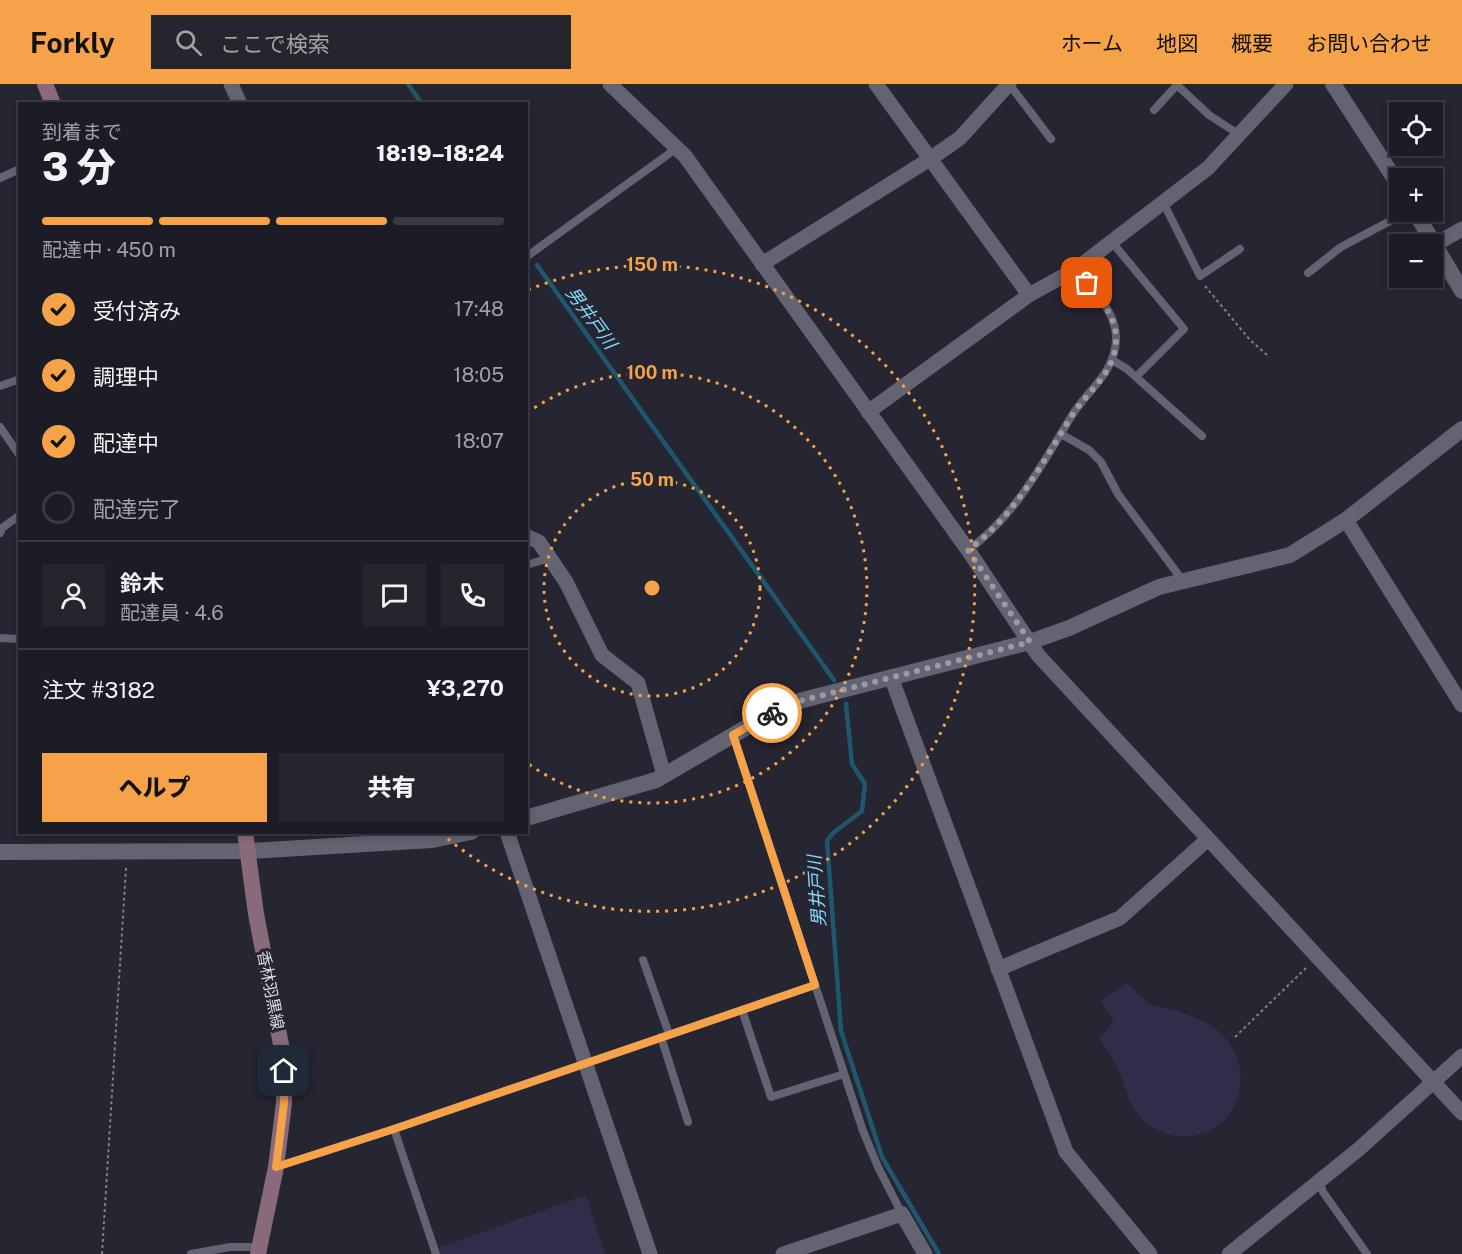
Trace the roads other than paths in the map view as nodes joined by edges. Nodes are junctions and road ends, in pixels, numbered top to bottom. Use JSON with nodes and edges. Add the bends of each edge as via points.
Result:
{"nodes":[{"id":1,"x":45,"y":84,"type":"edge"},
{"id":2,"x":231,"y":84,"type":"edge"},
{"id":3,"x":610,"y":84,"type":"edge"},
{"id":4,"x":876,"y":84,"type":"edge"},
{"id":5,"x":1009,"y":84,"type":"edge"},
{"id":6,"x":1287,"y":84,"type":"edge"},
{"id":7,"x":1332,"y":84,"type":"edge"},
{"id":8,"x":1177,"y":85,"type":"edge"},
{"id":9,"x":52,"y":102,"type":"edge"},
{"id":10,"x":239,"y":102,"type":"edge"},
{"id":11,"x":1154,"y":110,"type":"dead end"},
{"id":12,"x":1240,"y":135,"type":"junction"},
{"id":13,"x":1051,"y":139,"type":"dead end"},
{"id":14,"x":677,"y":148,"type":"junction"},
{"id":15,"x":930,"y":159,"type":"junction"},
{"id":16,"x":18,"y":170,"type":"edge"},
{"id":17,"x":1389,"y":171,"type":"edge"},
{"id":18,"x":0,"y":178,"type":"edge"},
{"id":19,"x":1163,"y":202,"type":"junction"},
{"id":20,"x":1389,"y":222,"type":"edge"},
{"id":21,"x":1462,"y":229,"type":"edge"},
{"id":22,"x":1443,"y":240,"type":"edge"},
{"id":23,"x":1111,"y":241,"type":"junction"},
{"id":24,"x":1240,"y":249,"type":"dead end"},
{"id":25,"x":528,"y":255,"type":"edge"},
{"id":26,"x":1443,"y":257,"type":"edge"},
{"id":27,"x":762,"y":264,"type":"junction"},
{"id":28,"x":1076,"y":269,"type":"junction"},
{"id":29,"x":1308,"y":273,"type":"dead end"},
{"id":30,"x":1462,"y":291,"type":"edge"},
{"id":31,"x":1029,"y":295,"type":"junction"},
{"id":32,"x":1112,"y":360,"type":"junction"},
{"id":33,"x":1136,"y":377,"type":"junction"},
{"id":34,"x":18,"y":380,"type":"edge"},
{"id":35,"x":0,"y":386,"type":"edge"},
{"id":36,"x":868,"y":412,"type":"junction"},
{"id":37,"x":0,"y":428,"type":"edge"},
{"id":38,"x":1462,"y":429,"type":"edge"},
{"id":39,"x":1061,"y":434,"type":"junction"},
{"id":40,"x":1202,"y":436,"type":"dead end"},
{"id":41,"x":18,"y":453,"type":"edge"},
{"id":42,"x":18,"y":516,"type":"edge"},
{"id":43,"x":1346,"y":520,"type":"junction"},
{"id":44,"x":0,"y":533,"type":"edge"},
{"id":45,"x":528,"y":537,"type":"edge"},
{"id":46,"x":968,"y":550,"type":"junction"},
{"id":47,"x":550,"y":558,"type":"junction"},
{"id":48,"x":528,"y":564,"type":"edge"},
{"id":49,"x":1183,"y":581,"type":"junction"},
{"id":50,"x":0,"y":638,"type":"edge"},
{"id":51,"x":18,"y":639,"type":"edge"},
{"id":52,"x":1030,"y":642,"type":"junction"},
{"id":53,"x":891,"y":677,"type":"junction"},
{"id":54,"x":1462,"y":705,"type":"edge"},
{"id":55,"x":733,"y":735,"type":"junction"},
{"id":56,"x":664,"y":775,"type":"junction"},
{"id":57,"x":528,"y":817,"type":"edge"},
{"id":58,"x":246,"y":834,"type":"edge"},
{"id":59,"x":461,"y":834,"type":"edge"},
{"id":60,"x":508,"y":834,"type":"edge"},
{"id":61,"x":1208,"y":839,"type":"junction"},
{"id":62,"x":248,"y":851,"type":"junction"},
{"id":63,"x":0,"y":852,"type":"edge"},
{"id":64,"x":643,"y":960,"type":"dead end"},
{"id":65,"x":998,"y":969,"type":"junction"},
{"id":66,"x":815,"y":985,"type":"junction"},
{"id":67,"x":742,"y":1010,"type":"junction"},
{"id":68,"x":665,"y":1036,"type":"junction"},
{"id":69,"x":1462,"y":1056,"type":"edge"},
{"id":70,"x":587,"y":1062,"type":"junction"},
{"id":71,"x":844,"y":1074,"type":"junction"},
{"id":72,"x":1434,"y":1083,"type":"junction"},
{"id":73,"x":1462,"y":1113,"type":"edge"},
{"id":74,"x":688,"y":1122,"type":"dead end"},
{"id":75,"x":394,"y":1129,"type":"junction"},
{"id":76,"x":276,"y":1167,"type":"junction"},
{"id":77,"x":1318,"y":1180,"type":"junction"},
{"id":78,"x":902,"y":1214,"type":"junction"},
{"id":79,"x":259,"y":1250,"type":"edge"},
{"id":80,"x":1238,"y":1251,"type":"edge"},
{"id":81,"x":191,"y":1254,"type":"edge"},
{"id":82,"x":436,"y":1254,"type":"edge"},
{"id":83,"x":650,"y":1254,"type":"edge"},
{"id":84,"x":783,"y":1254,"type":"edge"},
{"id":85,"x":925,"y":1254,"type":"edge"},
{"id":86,"x":1150,"y":1254,"type":"edge"},
{"id":87,"x":1367,"y":1254,"type":"edge"}],
"edges":[{"from":1,"to":9,"type":"main road"},
{"from":2,"to":10,"type":"street"},
{"from":3,"to":14,"type":"street"},
{"from":4,"to":15,"type":"street"},
{"from":5,"to":13,"type":"lane"},
{"from":5,"to":15,"type":"street","via":[[960,138]]},
{"from":6,"to":12,"type":"street"},
{"from":7,"to":17,"type":"street"},
{"from":8,"to":11,"type":"lane"},
{"from":8,"to":12,"type":"lane","via":[[1209,115]]},
{"from":12,"to":19,"type":"street","via":[[1209,168]]},
{"from":14,"to":25,"type":"lane"},
{"from":14,"to":27,"type":"street"},
{"from":15,"to":27,"type":"street"},
{"from":15,"to":31,"type":"street"},
{"from":16,"to":18,"type":"lane"},
{"from":19,"to":23,"type":"street"},
{"from":19,"to":24,"type":"lane","via":[[1200,276]]},
{"from":20,"to":29,"type":"lane","via":[[1341,247]]},
{"from":21,"to":22,"type":"street"},
{"from":23,"to":28,"type":"street"},
{"from":23,"to":33,"type":"lane","via":[[1184,328]]},
{"from":26,"to":30,"type":"street"},
{"from":27,"to":36,"type":"street"},
{"from":28,"to":31,"type":"street"},
{"from":28,"to":32,"type":"lane","via":[[1114,323]]},
{"from":31,"to":36,"type":"street"},
{"from":32,"to":33,"type":"lane"},
{"from":32,"to":39,"type":"lane"},
{"from":33,"to":40,"type":"lane"},
{"from":34,"to":35,"type":"lane"},
{"from":36,"to":46,"type":"street"},
{"from":37,"to":41,"type":"lane"},
{"from":38,"to":43,"type":"street"},
{"from":39,"to":46,"type":"lane","via":[[1020,500]]},
{"from":39,"to":49,"type":"lane","via":[[1101,462],[1118,494]]},
{"from":42,"to":44,"type":"lane"},
{"from":43,"to":49,"type":"street","via":[[1290,555]]},
{"from":43,"to":54,"type":"street"},
{"from":45,"to":47,"type":"street","via":[[539,543]]},
{"from":46,"to":52,"type":"street"},
{"from":47,"to":48,"type":"lane"},
{"from":47,"to":56,"type":"street","via":[[602,655],[638,683]]},
{"from":49,"to":52,"type":"street","via":[[1143,593]]},
{"from":50,"to":51,"type":"lane"},
{"from":52,"to":53,"type":"street"},
{"from":52,"to":61,"type":"street"},
{"from":53,"to":55,"type":"street","via":[[800,701]]},
{"from":53,"to":65,"type":"street"},
{"from":55,"to":56,"type":"street"},
{"from":55,"to":66,"type":"lane"},
{"from":56,"to":57,"type":"street","via":[[646,784]]},
{"from":58,"to":62,"type":"main road","name":"香林羽黒線"},
{"from":59,"to":62,"type":"street","via":[[432,840]]},
{"from":60,"to":70,"type":"street"},
{"from":61,"to":65,"type":"street","via":[[1120,918]]},
{"from":61,"to":72,"type":"street"},
{"from":62,"to":63,"type":"street"},
{"from":62,"to":76,"type":"main road","name":"香林羽黒線","via":[[283,1055],[284,1103]]},
{"from":64,"to":68,"type":"lane"},
{"from":65,"to":86,"type":"street","via":[[1066,1152]]},
{"from":66,"to":67,"type":"lane"},
{"from":66,"to":71,"type":"lane"},
{"from":67,"to":68,"type":"lane"},
{"from":67,"to":71,"type":"lane","via":[[771,1097]]},
{"from":68,"to":70,"type":"lane"},
{"from":68,"to":74,"type":"lane"},
{"from":69,"to":72,"type":"street"},
{"from":70,"to":75,"type":"lane"},
{"from":70,"to":83,"type":"street"},
{"from":71,"to":78,"type":"lane","via":[[878,1167]]},
{"from":72,"to":73,"type":"street"},
{"from":72,"to":77,"type":"street"},
{"from":75,"to":76,"type":"lane"},
{"from":75,"to":82,"type":"lane"},
{"from":76,"to":79,"type":"main road","name":"香林羽黒線"},
{"from":77,"to":80,"type":"street"},
{"from":77,"to":87,"type":"lane"},
{"from":78,"to":84,"type":"street"},
{"from":78,"to":85,"type":"street"},
{"from":79,"to":81,"type":"lane","via":[[230,1247]]}]}
